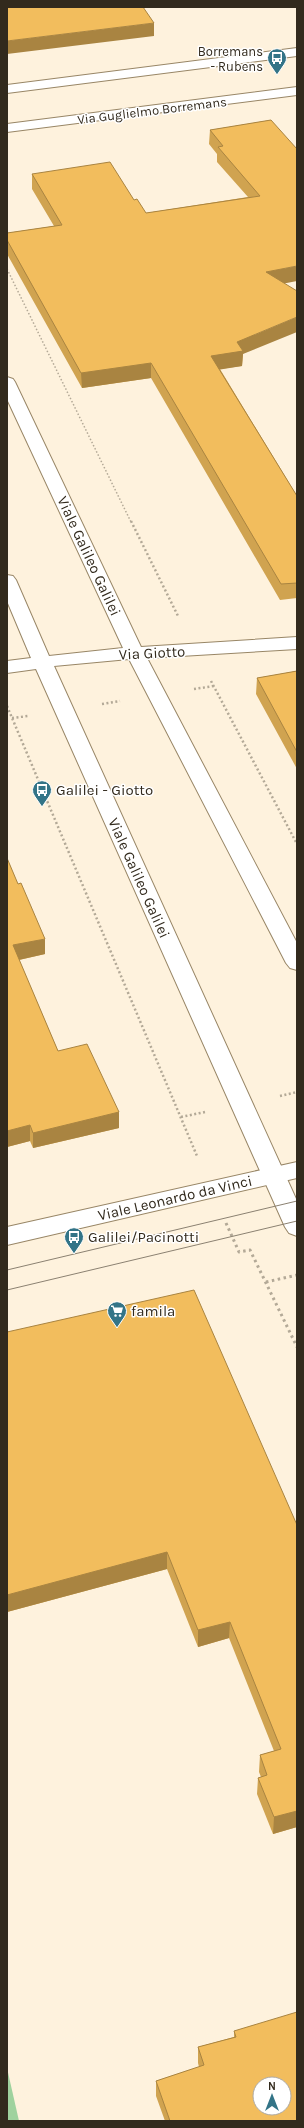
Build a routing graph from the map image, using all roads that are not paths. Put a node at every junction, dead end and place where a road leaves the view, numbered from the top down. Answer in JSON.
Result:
{"nodes":[{"id":1,"x":297,"y":52,"type":"edge"},
{"id":2,"x":7,"y":89,"type":"edge"},
{"id":3,"x":297,"y":91,"type":"edge"},
{"id":4,"x":7,"y":128,"type":"edge"},
{"id":5,"x":7,"y":382,"type":"edge"},
{"id":6,"x":7,"y":580,"type":"edge"},
{"id":7,"x":297,"y":643,"type":"edge"},
{"id":8,"x":135,"y":653,"type":"junction"},
{"id":9,"x":42,"y":661,"type":"junction"},
{"id":10,"x":7,"y":667,"type":"edge"},
{"id":11,"x":297,"y":962,"type":"edge"},
{"id":12,"x":297,"y":1170,"type":"edge"},
{"id":13,"x":272,"y":1176,"type":"junction"},
{"id":14,"x":297,"y":1227,"type":"edge"},
{"id":15,"x":7,"y":1236,"type":"edge"}],
"edges":[{"from":1,"to":2,"type":"street"},
{"from":3,"to":4,"type":"street","name":"Via Guglielmo Borremans"},
{"from":5,"to":8,"type":"street","name":"Viale Galileo Galilei"},
{"from":6,"to":9,"type":"street","name":"Viale Galileo Galilei"},
{"from":7,"to":8,"type":"street","name":"Via Giotto"},
{"from":8,"to":9,"type":"street","name":"Via Giotto"},
{"from":8,"to":11,"type":"street","name":"Viale Galileo Galilei"},
{"from":9,"to":10,"type":"street","name":"Via Giotto"},
{"from":9,"to":13,"type":"street","name":"Viale Galileo Galilei"},
{"from":12,"to":13,"type":"street","name":"Viale Leonardo da Vinci"},
{"from":13,"to":14,"type":"street","name":"Viale Galileo Galilei"},
{"from":13,"to":15,"type":"street","name":"Viale Leonardo da Vinci"}]}
